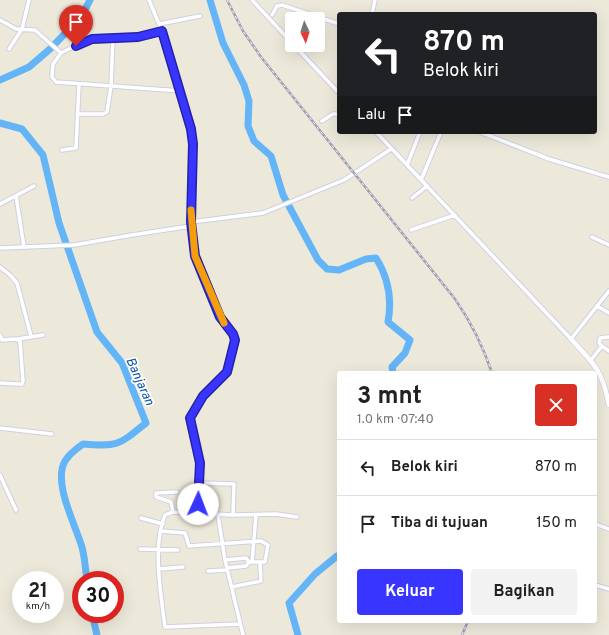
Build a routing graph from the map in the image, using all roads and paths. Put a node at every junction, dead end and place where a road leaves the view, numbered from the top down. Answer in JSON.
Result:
{"nodes":[{"id":1,"x":28,"y":0,"type":"edge"},
{"id":2,"x":150,"y":0,"type":"edge"},
{"id":3,"x":252,"y":0,"type":"edge"},
{"id":4,"x":375,"y":0,"type":"edge"},
{"id":5,"x":372,"y":12,"type":"edge"},
{"id":6,"x":272,"y":15,"type":"dead end"},
{"id":7,"x":200,"y":16,"type":"dead end"},
{"id":8,"x":0,"y":20,"type":"edge"},
{"id":9,"x":337,"y":23,"type":"edge"},
{"id":10,"x":159,"y":24,"type":"junction"},
{"id":11,"x":22,"y":29,"type":"junction"},
{"id":12,"x":162,"y":31,"type":"junction"},
{"id":13,"x":285,"y":35,"type":"edge"},
{"id":14,"x":112,"y":38,"type":"junction"},
{"id":15,"x":9,"y":49,"type":"dead end"},
{"id":16,"x":60,"y":52,"type":"junction"},
{"id":17,"x":301,"y":52,"type":"edge"},
{"id":18,"x":79,"y":84,"type":"junction"},
{"id":19,"x":111,"y":86,"type":"junction"},
{"id":20,"x":181,"y":91,"type":"junction"},
{"id":21,"x":337,"y":91,"type":"edge"},
{"id":22,"x":77,"y":114,"type":"junction"},
{"id":23,"x":337,"y":114,"type":"edge"},
{"id":24,"x":322,"y":121,"type":"dead end"},
{"id":25,"x":378,"y":134,"type":"edge"},
{"id":26,"x":419,"y":134,"type":"edge"},
{"id":27,"x":440,"y":134,"type":"edge"},
{"id":28,"x":485,"y":134,"type":"edge"},
{"id":29,"x":391,"y":149,"type":"junction"},
{"id":30,"x":62,"y":150,"type":"dead end"},
{"id":31,"x":407,"y":165,"type":"junction"},
{"id":32,"x":609,"y":177,"type":"edge"},
{"id":33,"x":421,"y":180,"type":"junction"},
{"id":34,"x":34,"y":186,"type":"dead end"},
{"id":35,"x":427,"y":186,"type":"junction"},
{"id":36,"x":16,"y":196,"type":"junction"},
{"id":37,"x":412,"y":198,"type":"dead end"},
{"id":38,"x":0,"y":204,"type":"edge"},
{"id":39,"x":454,"y":215,"type":"junction"},
{"id":40,"x":191,"y":224,"type":"junction"},
{"id":41,"x":411,"y":230,"type":"dead end"},
{"id":42,"x":592,"y":237,"type":"dead end"},
{"id":43,"x":609,"y":245,"type":"edge"},
{"id":44,"x":24,"y":247,"type":"junction"},
{"id":45,"x":0,"y":248,"type":"edge"},
{"id":46,"x":0,"y":267,"type":"edge"},
{"id":47,"x":609,"y":291,"type":"edge"},
{"id":48,"x":597,"y":306,"type":"junction"},
{"id":49,"x":609,"y":313,"type":"edge"},
{"id":50,"x":0,"y":335,"type":"edge"},
{"id":51,"x":43,"y":335,"type":"dead end"},
{"id":52,"x":31,"y":336,"type":"junction"},
{"id":53,"x":609,"y":337,"type":"edge"},
{"id":54,"x":18,"y":339,"type":"junction"},
{"id":55,"x":571,"y":339,"type":"junction"},
{"id":56,"x":602,"y":346,"type":"junction"},
{"id":57,"x":609,"y":351,"type":"edge"},
{"id":58,"x":591,"y":360,"type":"junction"},
{"id":59,"x":0,"y":383,"type":"edge"},
{"id":60,"x":607,"y":386,"type":"edge"},
{"id":61,"x":609,"y":405,"type":"edge"},
{"id":62,"x":0,"y":428,"type":"edge"},
{"id":63,"x":52,"y":434,"type":"dead end"},
{"id":64,"x":0,"y":475,"type":"edge"},
{"id":65,"x":199,"y":483,"type":"junction"},
{"id":66,"x":198,"y":491,"type":"junction"},
{"id":67,"x":177,"y":492,"type":"dead end"},
{"id":68,"x":187,"y":492,"type":"dead end"},
{"id":69,"x":205,"y":497,"type":"dead end"},
{"id":70,"x":16,"y":510,"type":"dead end"},
{"id":71,"x":173,"y":512,"type":"junction"},
{"id":72,"x":198,"y":514,"type":"junction"},
{"id":73,"x":206,"y":514,"type":"junction"},
{"id":74,"x":218,"y":515,"type":"junction"},
{"id":75,"x":233,"y":515,"type":"junction"},
{"id":76,"x":256,"y":515,"type":"junction"},
{"id":77,"x":297,"y":517,"type":"dead end"},
{"id":78,"x":141,"y":518,"type":"dead end"},
{"id":79,"x":162,"y":524,"type":"junction"},
{"id":80,"x":597,"y":525,"type":"edge"},
{"id":81,"x":609,"y":529,"type":"edge"},
{"id":82,"x":161,"y":531,"type":"junction"},
{"id":83,"x":255,"y":541,"type":"junction"},
{"id":84,"x":222,"y":544,"type":"junction"},
{"id":85,"x":140,"y":549,"type":"dead end"},
{"id":86,"x":159,"y":550,"type":"junction"},
{"id":87,"x":178,"y":550,"type":"dead end"},
{"id":88,"x":225,"y":560,"type":"junction"},
{"id":89,"x":250,"y":562,"type":"junction"},
{"id":90,"x":260,"y":563,"type":"junction"},
{"id":91,"x":183,"y":567,"type":"dead end"},
{"id":92,"x":158,"y":569,"type":"junction"},
{"id":93,"x":227,"y":569,"type":"junction"},
{"id":94,"x":208,"y":571,"type":"dead end"},
{"id":95,"x":597,"y":586,"type":"edge"},
{"id":96,"x":232,"y":587,"type":"junction"},
{"id":97,"x":609,"y":589,"type":"edge"},
{"id":98,"x":240,"y":624,"type":"junction"},
{"id":99,"x":243,"y":635,"type":"edge"}],
"edges":[{"from":1,"to":11,"type":"street"},
{"from":2,"to":10,"type":"street"},
{"from":3,"to":13,"type":"street"},
{"from":4,"to":5,"type":"street"},
{"from":6,"to":9,"type":"street"},
{"from":7,"to":10,"type":"street"},
{"from":8,"to":11,"type":"street"},
{"from":10,"to":12,"type":"street"},
{"from":11,"to":15,"type":"street"},
{"from":11,"to":16,"type":"street"},
{"from":12,"to":14,"type":"street"},
{"from":12,"to":20,"type":"street"},
{"from":14,"to":16,"type":"street"},
{"from":14,"to":19,"type":"street"},
{"from":16,"to":18,"type":"street"},
{"from":17,"to":21,"type":"street"},
{"from":18,"to":19,"type":"street"},
{"from":18,"to":22,"type":"street"},
{"from":19,"to":20,"type":"street"},
{"from":19,"to":22,"type":"street"},
{"from":20,"to":40,"type":"street"},
{"from":22,"to":30,"type":"street"},
{"from":23,"to":24,"type":"street"},
{"from":25,"to":29,"type":"street"},
{"from":26,"to":31,"type":"street"},
{"from":27,"to":33,"type":"street"},
{"from":28,"to":32,"type":"street"},
{"from":29,"to":31,"type":"street"},
{"from":29,"to":40,"type":"street"},
{"from":31,"to":33,"type":"street"},
{"from":33,"to":35,"type":"street"},
{"from":34,"to":36,"type":"street"},
{"from":35,"to":37,"type":"street"},
{"from":35,"to":39,"type":"street"},
{"from":36,"to":38,"type":"street"},
{"from":36,"to":44,"type":"street"},
{"from":39,"to":41,"type":"street"},
{"from":39,"to":55,"type":"street"},
{"from":40,"to":44,"type":"street"},
{"from":40,"to":65,"type":"street"},
{"from":42,"to":43,"type":"street"},
{"from":44,"to":45,"type":"street"},
{"from":46,"to":52,"type":"street"},
{"from":47,"to":48,"type":"street"},
{"from":48,"to":49,"type":"street"},
{"from":48,"to":55,"type":"street"},
{"from":50,"to":54,"type":"street"},
{"from":51,"to":52,"type":"street"},
{"from":52,"to":54,"type":"street"},
{"from":53,"to":56,"type":"street"},
{"from":54,"to":59,"type":"street"},
{"from":55,"to":58,"type":"street"},
{"from":56,"to":57,"type":"street"},
{"from":56,"to":58,"type":"street"},
{"from":58,"to":60,"type":"street"},
{"from":60,"to":61,"type":"street"},
{"from":62,"to":63,"type":"street"},
{"from":64,"to":70,"type":"street"},
{"from":65,"to":66,"type":"street"},
{"from":65,"to":75,"type":"street"},
{"from":66,"to":68,"type":"street"},
{"from":66,"to":72,"type":"street"},
{"from":67,"to":71,"type":"street"},
{"from":69,"to":73,"type":"street"},
{"from":71,"to":72,"type":"street"},
{"from":71,"to":79,"type":"street"},
{"from":72,"to":73,"type":"street"},
{"from":73,"to":74,"type":"street"},
{"from":74,"to":75,"type":"street"},
{"from":74,"to":84,"type":"street"},
{"from":75,"to":76,"type":"street"},
{"from":76,"to":77,"type":"street"},
{"from":76,"to":83,"type":"street"},
{"from":78,"to":79,"type":"street"},
{"from":79,"to":82,"type":"street"},
{"from":80,"to":81,"type":"street"},
{"from":82,"to":84,"type":"street"},
{"from":82,"to":86,"type":"street"},
{"from":83,"to":84,"type":"street"},
{"from":83,"to":89,"type":"street"},
{"from":83,"to":90,"type":"street"},
{"from":84,"to":88,"type":"street"},
{"from":85,"to":86,"type":"street"},
{"from":86,"to":87,"type":"street"},
{"from":86,"to":92,"type":"street"},
{"from":88,"to":89,"type":"street"},
{"from":88,"to":93,"type":"street"},
{"from":89,"to":90,"type":"street"},
{"from":89,"to":93,"type":"street"},
{"from":90,"to":96,"type":"street"},
{"from":91,"to":92,"type":"street"},
{"from":92,"to":98,"type":"street"},
{"from":93,"to":94,"type":"street"},
{"from":93,"to":96,"type":"street"},
{"from":95,"to":97,"type":"street"},
{"from":96,"to":98,"type":"street"},
{"from":98,"to":99,"type":"street"}]}
